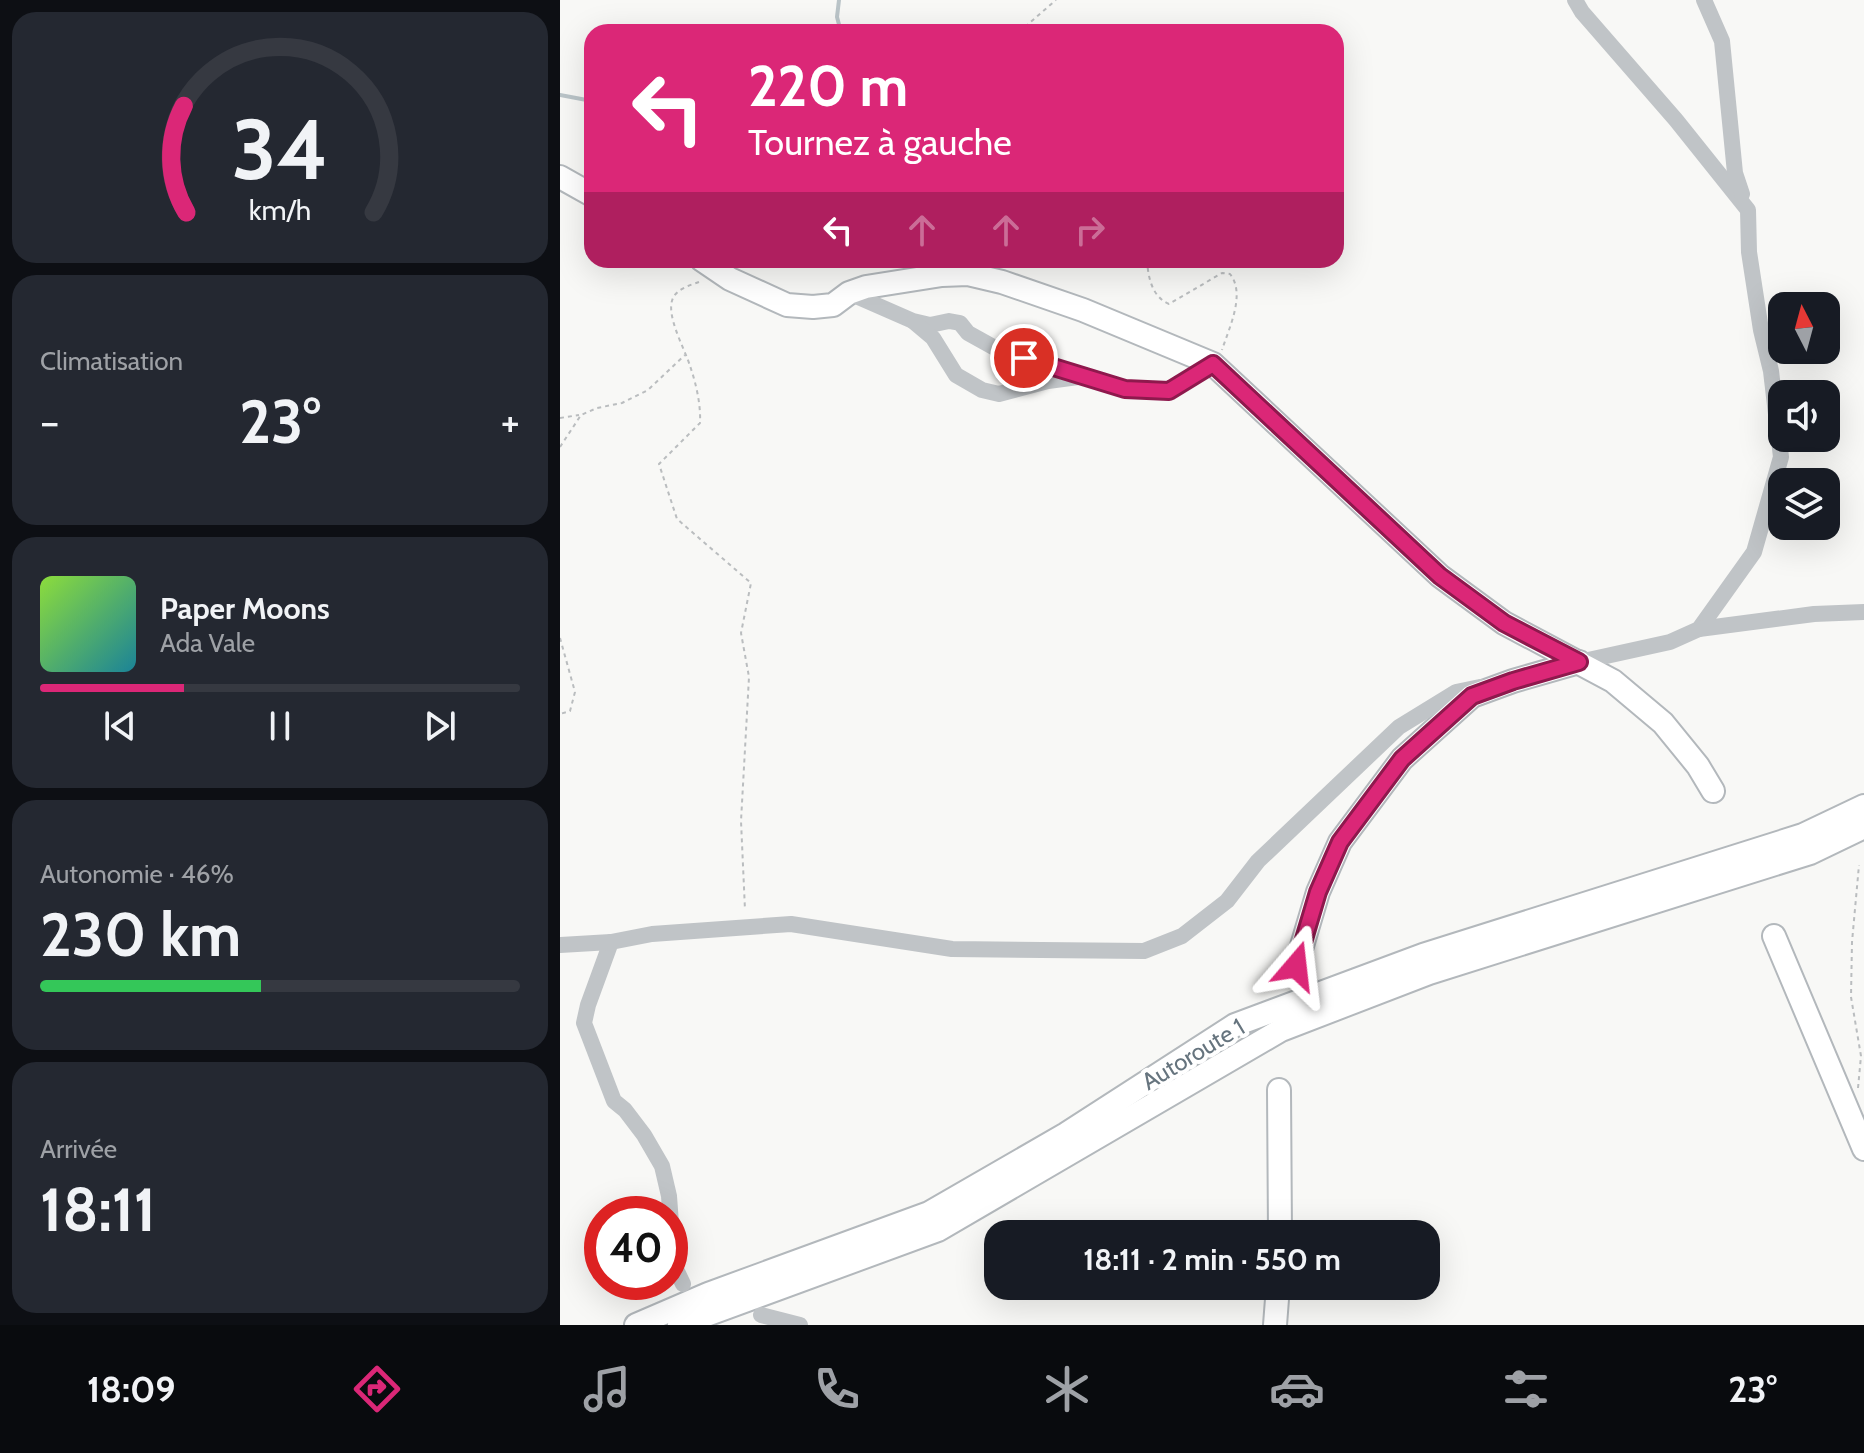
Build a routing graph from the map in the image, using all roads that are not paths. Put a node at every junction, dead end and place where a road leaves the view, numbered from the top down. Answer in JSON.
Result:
{"nodes":[{"id":1,"x":1575,"y":0,"type":"edge"},
{"id":2,"x":1704,"y":0,"type":"edge"},
{"id":3,"x":560,"y":177,"type":"edge"},
{"id":4,"x":584,"y":190,"type":"edge"},
{"id":5,"x":1748,"y":210,"type":"junction"},
{"id":6,"x":714,"y":268,"type":"edge"},
{"id":7,"x":849,"y":293,"type":"junction"},
{"id":8,"x":913,"y":321,"type":"junction"},
{"id":9,"x":1213,"y":364,"type":"junction"},
{"id":10,"x":1083,"y":376,"type":"junction"},
{"id":11,"x":1864,"y":612,"type":"edge"},
{"id":12,"x":1699,"y":629,"type":"junction"},
{"id":13,"x":1579,"y":662,"type":"junction"},
{"id":14,"x":1513,"y":681,"type":"junction"},
{"id":15,"x":1713,"y":791,"type":"dead end"},
{"id":16,"x":1864,"y":806,"type":"edge"},
{"id":17,"x":1864,"y":827,"type":"edge"},
{"id":18,"x":1774,"y":936,"type":"dead end"},
{"id":19,"x":611,"y":942,"type":"junction"},
{"id":20,"x":560,"y":945,"type":"edge"},
{"id":21,"x":1296,"y":966,"type":"dead end"},
{"id":22,"x":1279,"y":1090,"type":"dead end"},
{"id":23,"x":1864,"y":1149,"type":"edge"},
{"id":24,"x":669,"y":1196,"type":"edge"},
{"id":25,"x":1280,"y":1220,"type":"edge"},
{"id":26,"x":1277,"y":1300,"type":"edge"},
{"id":27,"x":761,"y":1315,"type":"dead end"},
{"id":28,"x":636,"y":1325,"type":"edge"},
{"id":29,"x":679,"y":1325,"type":"edge"},
{"id":30,"x":800,"y":1325,"type":"edge"},
{"id":31,"x":1275,"y":1325,"type":"edge"}],
"edges":[{"from":1,"to":5,"type":"street"},
{"from":2,"to":5,"type":"street"},
{"from":3,"to":4,"type":"main road"},
{"from":5,"to":12,"type":"street"},
{"from":6,"to":7,"type":"main road"},
{"from":7,"to":8,"type":"street"},
{"from":7,"to":9,"type":"main road"},
{"from":8,"to":10,"type":"street"},
{"from":8,"to":10,"type":"street"},
{"from":9,"to":10,"type":"street"},
{"from":9,"to":13,"type":"main road"},
{"from":11,"to":12,"type":"street"},
{"from":12,"to":13,"type":"street"},
{"from":13,"to":14,"type":"main road"},
{"from":13,"to":15,"type":"main road"},
{"from":14,"to":19,"type":"street"},
{"from":14,"to":21,"type":"main road"},
{"from":16,"to":28,"type":"main road","name":"Autoroute 1"},
{"from":17,"to":29,"type":"main road","name":"Autoroute 1"},
{"from":18,"to":23,"type":"main road"},
{"from":19,"to":20,"type":"street"},
{"from":19,"to":24,"type":"street"},
{"from":22,"to":25,"type":"main road"},
{"from":26,"to":31,"type":"main road"},
{"from":27,"to":30,"type":"street"}]}
